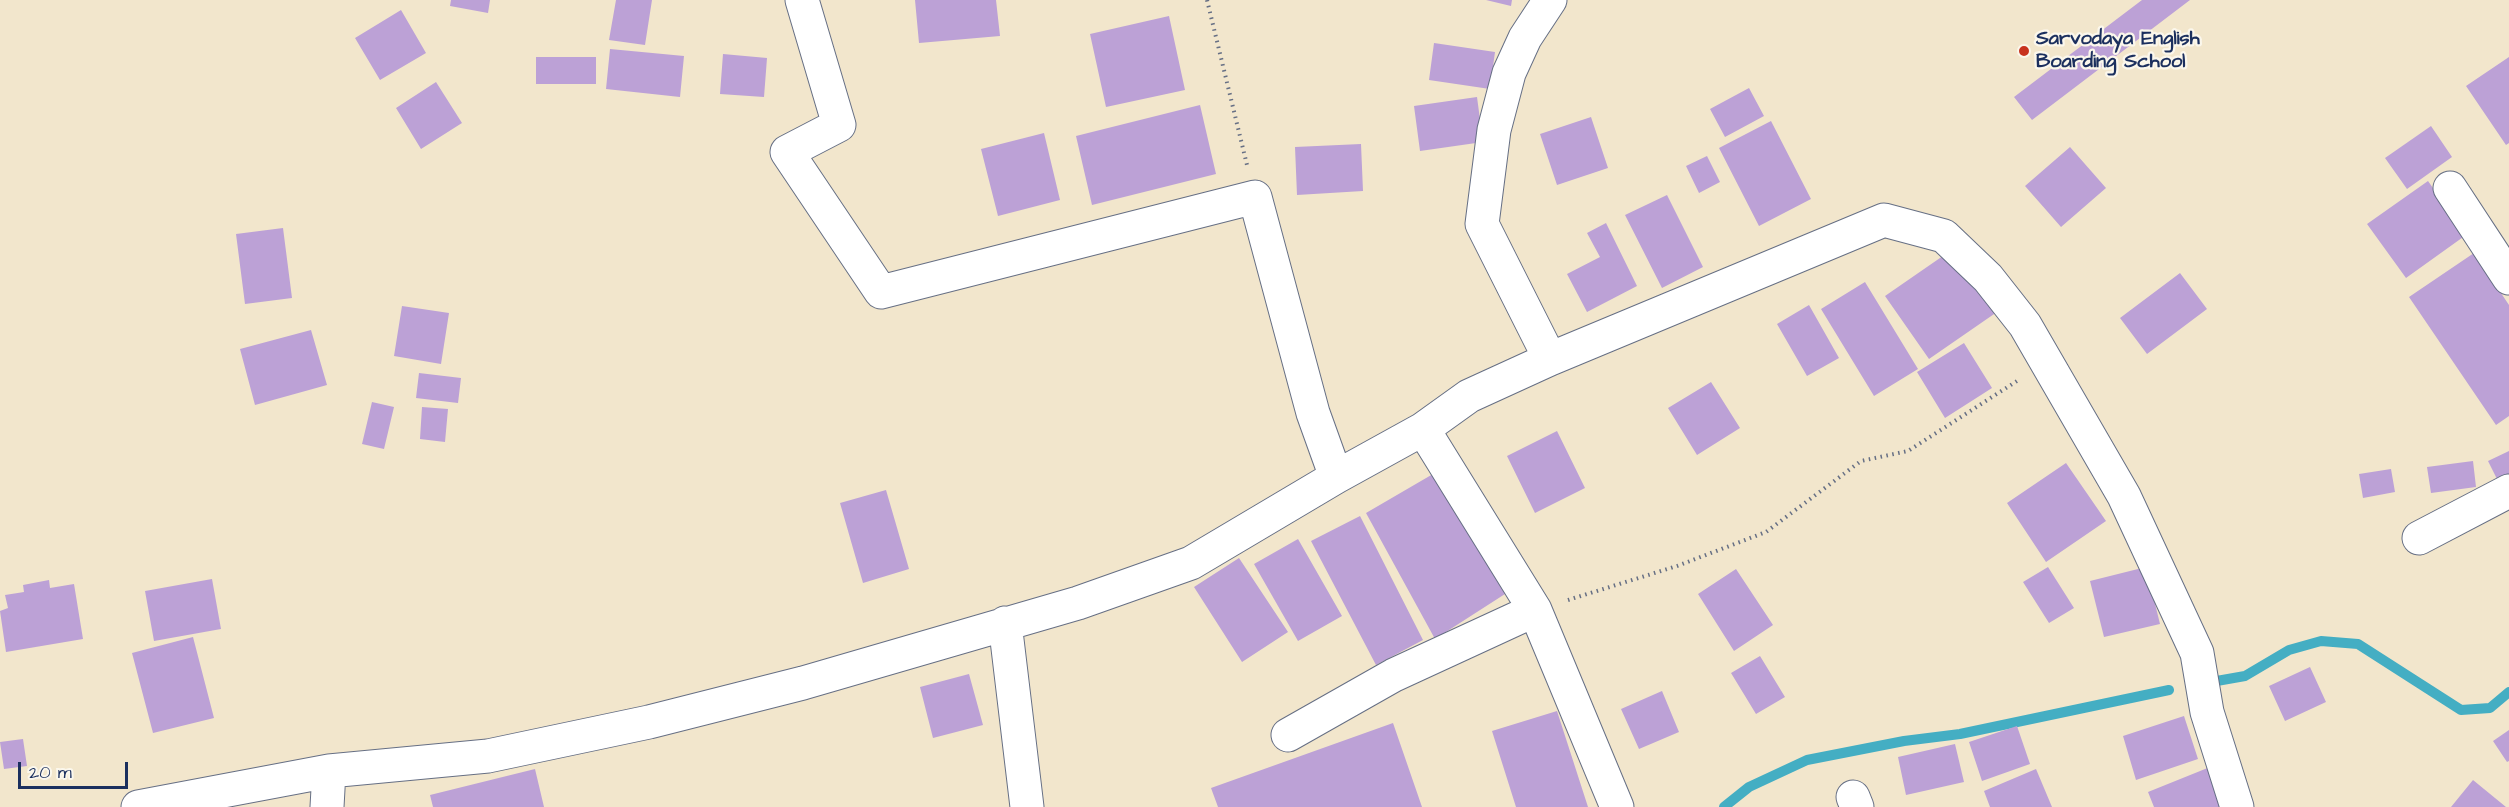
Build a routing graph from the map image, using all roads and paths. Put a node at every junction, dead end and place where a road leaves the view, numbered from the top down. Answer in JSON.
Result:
{"nodes":[{"id":1,"x":802,"y":0,"type":"edge"},
{"id":2,"x":1207,"y":0,"type":"edge"},
{"id":3,"x":1550,"y":0,"type":"edge"},
{"id":4,"x":2450,"y":188,"type":"dead end"},
{"id":5,"x":1255,"y":197,"type":"junction"},
{"id":6,"x":2509,"y":278,"type":"edge"},
{"id":7,"x":1550,"y":359,"type":"junction"},
{"id":8,"x":2046,"y":362,"type":"junction"},
{"id":9,"x":1423,"y":429,"type":"junction"},
{"id":10,"x":1336,"y":477,"type":"junction"},
{"id":11,"x":2509,"y":491,"type":"edge"},
{"id":12,"x":2420,"y":538,"type":"dead end"},
{"id":13,"x":1535,"y":610,"type":"junction"},
{"id":14,"x":1005,"y":623,"type":"junction"},
{"id":15,"x":1288,"y":735,"type":"dead end"},
{"id":16,"x":329,"y":771,"type":"junction"},
{"id":17,"x":138,"y":807,"type":"edge"},
{"id":18,"x":327,"y":807,"type":"edge"},
{"id":19,"x":1027,"y":807,"type":"edge"},
{"id":20,"x":1617,"y":807,"type":"edge"},
{"id":21,"x":2237,"y":807,"type":"edge"}],
"edges":[{"from":1,"to":5,"type":"street"},
{"from":2,"to":5,"type":"path"},
{"from":3,"to":7,"type":"street"},
{"from":4,"to":6,"type":"street"},
{"from":5,"to":10,"type":"street"},
{"from":7,"to":8,"type":"street"},
{"from":7,"to":9,"type":"street"},
{"from":8,"to":13,"type":"path"},
{"from":8,"to":21,"type":"street"},
{"from":9,"to":10,"type":"street"},
{"from":9,"to":13,"type":"street"},
{"from":10,"to":14,"type":"street"},
{"from":11,"to":12,"type":"street"},
{"from":13,"to":15,"type":"street"},
{"from":13,"to":20,"type":"street"},
{"from":14,"to":16,"type":"street"},
{"from":14,"to":19,"type":"street"},
{"from":16,"to":17,"type":"street"},
{"from":16,"to":18,"type":"street"}]}
